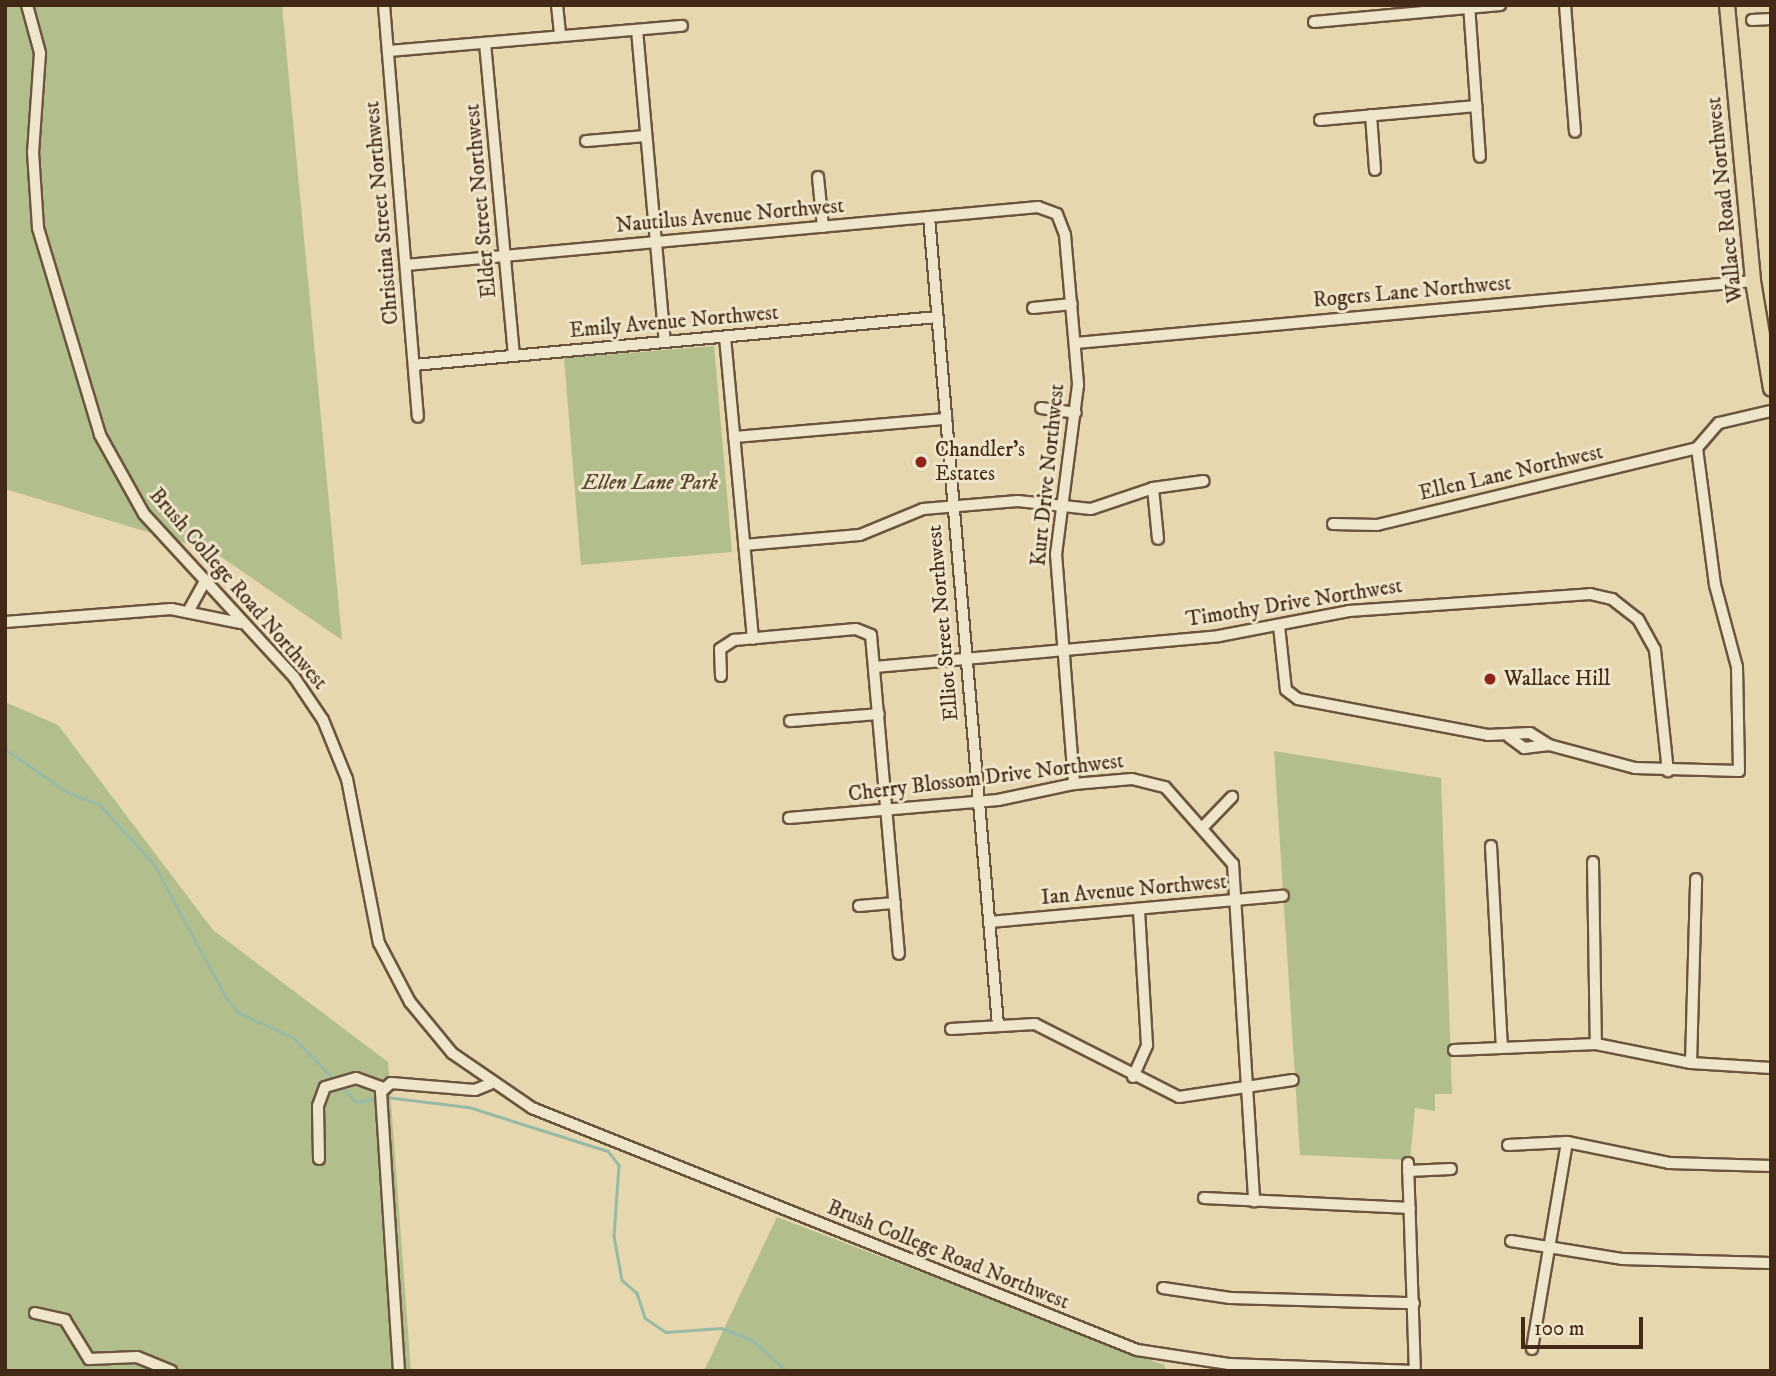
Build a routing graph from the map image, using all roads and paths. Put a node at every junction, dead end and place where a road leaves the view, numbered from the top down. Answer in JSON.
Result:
{"nodes":[{"id":1,"x":26,"y":5,"type":"edge"},
{"id":2,"x":384,"y":5,"type":"edge"},
{"id":3,"x":557,"y":5,"type":"edge"},
{"id":4,"x":1500,"y":5,"type":"edge"},
{"id":5,"x":1565,"y":5,"type":"edge"},
{"id":6,"x":1727,"y":5,"type":"edge"},
{"id":7,"x":1469,"y":7,"type":"edge"},
{"id":8,"x":1771,"y":19,"type":"edge"},
{"id":9,"x":1752,"y":20,"type":"dead end"},
{"id":10,"x":1314,"y":22,"type":"dead end"},
{"id":11,"x":682,"y":26,"type":"dead end"},
{"id":12,"x":637,"y":30,"type":"junction"},
{"id":13,"x":559,"y":36,"type":"junction"},
{"id":14,"x":485,"y":43,"type":"junction"},
{"id":15,"x":388,"y":51,"type":"junction"},
{"id":16,"x":1476,"y":106,"type":"junction"},
{"id":17,"x":1371,"y":115,"type":"junction"},
{"id":18,"x":1320,"y":120,"type":"dead end"},
{"id":19,"x":1575,"y":132,"type":"dead end"},
{"id":20,"x":646,"y":136,"type":"junction"},
{"id":21,"x":586,"y":141,"type":"dead end"},
{"id":22,"x":1480,"y":157,"type":"dead end"},
{"id":23,"x":1375,"y":170,"type":"dead end"},
{"id":24,"x":818,"y":177,"type":"dead end"},
{"id":25,"x":1057,"y":214,"type":"joint"},
{"id":26,"x":929,"y":217,"type":"junction"},
{"id":27,"x":823,"y":227,"type":"junction"},
{"id":28,"x":656,"y":242,"type":"junction"},
{"id":29,"x":505,"y":256,"type":"junction"},
{"id":30,"x":406,"y":265,"type":"junction"},
{"id":31,"x":1753,"y":281,"type":"junction"},
{"id":32,"x":1072,"y":304,"type":"junction"},
{"id":33,"x":1033,"y":308,"type":"dead end"},
{"id":34,"x":937,"y":317,"type":"junction"},
{"id":35,"x":725,"y":337,"type":"junction"},
{"id":36,"x":665,"y":342,"type":"junction"},
{"id":37,"x":1076,"y":343,"type":"junction"},
{"id":38,"x":514,"y":356,"type":"junction"},
{"id":39,"x":414,"y":365,"type":"junction"},
{"id":40,"x":1770,"y":384,"type":"edge"},
{"id":41,"x":1041,"y":408,"type":"dead end"},
{"id":42,"x":1771,"y":411,"type":"edge"},
{"id":43,"x":1076,"y":413,"type":"junction"},
{"id":44,"x":418,"y":417,"type":"dead end"},
{"id":45,"x":946,"y":419,"type":"junction"},
{"id":46,"x":734,"y":437,"type":"junction"},
{"id":47,"x":1697,"y":448,"type":"junction"},
{"id":48,"x":1204,"y":481,"type":"dead end"},
{"id":49,"x":1153,"y":488,"type":"junction"},
{"id":50,"x":1063,"y":505,"type":"junction"},
{"id":51,"x":953,"y":506,"type":"junction"},
{"id":52,"x":1333,"y":524,"type":"dead end"},
{"id":53,"x":1158,"y":539,"type":"dead end"},
{"id":54,"x":744,"y":545,"type":"junction"},
{"id":55,"x":205,"y":581,"type":"junction"},
{"id":56,"x":188,"y":610,"type":"junction"},
{"id":57,"x":5,"y":622,"type":"edge"},
{"id":58,"x":246,"y":625,"type":"junction"},
{"id":59,"x":1279,"y":626,"type":"junction"},
{"id":60,"x":753,"y":639,"type":"junction"},
{"id":61,"x":1062,"y":650,"type":"junction"},
{"id":62,"x":966,"y":659,"type":"junction"},
{"id":63,"x":875,"y":667,"type":"junction"},
{"id":64,"x":721,"y":676,"type":"dead end"},
{"id":65,"x":879,"y":714,"type":"junction"},
{"id":66,"x":790,"y":721,"type":"dead end"},
{"id":67,"x":1668,"y":771,"type":"junction"},
{"id":68,"x":1074,"y":784,"type":"junction"},
{"id":69,"x":1232,"y":797,"type":"dead end"},
{"id":70,"x":978,"y":802,"type":"junction"},
{"id":71,"x":887,"y":810,"type":"junction"},
{"id":72,"x":789,"y":818,"type":"dead end"},
{"id":73,"x":1203,"y":827,"type":"junction"},
{"id":74,"x":1491,"y":846,"type":"dead end"},
{"id":75,"x":1593,"y":862,"type":"dead end"},
{"id":76,"x":1696,"y":879,"type":"dead end"},
{"id":77,"x":1283,"y":896,"type":"dead end"},
{"id":78,"x":1236,"y":900,"type":"junction"},
{"id":79,"x":895,"y":903,"type":"junction"},
{"id":80,"x":859,"y":906,"type":"dead end"},
{"id":81,"x":1139,"y":909,"type":"junction"},
{"id":82,"x":989,"y":922,"type":"junction"},
{"id":83,"x":899,"y":954,"type":"dead end"},
{"id":84,"x":998,"y":1025,"type":"junction"},
{"id":85,"x":951,"y":1029,"type":"dead end"},
{"id":86,"x":1596,"y":1044,"type":"junction"},
{"id":87,"x":1502,"y":1047,"type":"junction"},
{"id":88,"x":1454,"y":1050,"type":"dead end"},
{"id":89,"x":1691,"y":1063,"type":"junction"},
{"id":90,"x":1771,"y":1068,"type":"edge"},
{"id":91,"x":1133,"y":1077,"type":"junction"},
{"id":92,"x":1293,"y":1080,"type":"dead end"},
{"id":93,"x":490,"y":1084,"type":"junction"},
{"id":94,"x":383,"y":1087,"type":"junction"},
{"id":95,"x":1247,"y":1088,"type":"junction"},
{"id":96,"x":1567,"y":1142,"type":"junction"},
{"id":97,"x":1508,"y":1145,"type":"dead end"},
{"id":98,"x":318,"y":1158,"type":"dead end"},
{"id":99,"x":1771,"y":1166,"type":"edge"},
{"id":100,"x":1451,"y":1169,"type":"dead end"},
{"id":101,"x":1204,"y":1198,"type":"dead end"},
{"id":102,"x":1254,"y":1200,"type":"junction"},
{"id":103,"x":1410,"y":1208,"type":"junction"},
{"id":104,"x":1511,"y":1241,"type":"dead end"},
{"id":105,"x":1549,"y":1248,"type":"junction"},
{"id":106,"x":1771,"y":1263,"type":"edge"},
{"id":107,"x":1163,"y":1288,"type":"dead end"},
{"id":108,"x":1414,"y":1303,"type":"junction"},
{"id":109,"x":35,"y":1314,"type":"dead end"},
{"id":110,"x":1532,"y":1349,"type":"dead end"},
{"id":111,"x":170,"y":1371,"type":"edge"},
{"id":112,"x":399,"y":1371,"type":"edge"},
{"id":113,"x":1415,"y":1371,"type":"edge"}],
"edges":[{"from":1,"to":55,"type":"street","name":"Brush College Road Northwest"},
{"from":2,"to":15,"type":"street","name":"Christina Street Northwest"},
{"from":3,"to":13,"type":"street"},
{"from":4,"to":7,"type":"street"},
{"from":5,"to":19,"type":"street"},
{"from":6,"to":31,"type":"main road","name":"Wallace Road Northwest"},
{"from":7,"to":10,"type":"street"},
{"from":7,"to":16,"type":"street"},
{"from":8,"to":9,"type":"street"},
{"from":11,"to":12,"type":"street"},
{"from":12,"to":13,"type":"street"},
{"from":12,"to":20,"type":"street"},
{"from":13,"to":14,"type":"street"},
{"from":14,"to":15,"type":"street"},
{"from":14,"to":29,"type":"street","name":"Elder Street Northwest"},
{"from":15,"to":30,"type":"street","name":"Christina Street Northwest"},
{"from":16,"to":17,"type":"street"},
{"from":16,"to":22,"type":"street"},
{"from":17,"to":18,"type":"street"},
{"from":17,"to":23,"type":"street"},
{"from":20,"to":21,"type":"street"},
{"from":20,"to":28,"type":"street"},
{"from":24,"to":27,"type":"street"},
{"from":25,"to":26,"type":"street","name":"Nautilus Avenue Northwest"},
{"from":25,"to":32,"type":"street","name":"Kurt Drive Northwest"},
{"from":26,"to":27,"type":"street","name":"Nautilus Avenue Northwest"},
{"from":26,"to":34,"type":"street","name":"Elliot Street Northwest"},
{"from":27,"to":28,"type":"street","name":"Nautilus Avenue Northwest"},
{"from":28,"to":29,"type":"street","name":"Nautilus Avenue Northwest"},
{"from":28,"to":36,"type":"street"},
{"from":29,"to":30,"type":"street","name":"Nautilus Avenue Northwest"},
{"from":29,"to":38,"type":"street","name":"Elder Street Northwest"},
{"from":30,"to":39,"type":"street","name":"Christina Street Northwest"},
{"from":31,"to":37,"type":"street","name":"Rogers Lane Northwest"},
{"from":31,"to":40,"type":"main road","name":"Wallace Road Northwest"},
{"from":32,"to":33,"type":"street"},
{"from":32,"to":37,"type":"street","name":"Kurt Drive Northwest"},
{"from":34,"to":35,"type":"street","name":"Emily Avenue Northwest"},
{"from":34,"to":45,"type":"street","name":"Elliot Street Northwest"},
{"from":35,"to":36,"type":"street","name":"Emily Avenue Northwest"},
{"from":35,"to":46,"type":"street"},
{"from":36,"to":38,"type":"street","name":"Emily Avenue Northwest"},
{"from":37,"to":43,"type":"street","name":"Kurt Drive Northwest"},
{"from":38,"to":39,"type":"street","name":"Emily Avenue Northwest"},
{"from":39,"to":44,"type":"street","name":"Christina Street Northwest"},
{"from":41,"to":43,"type":"street"},
{"from":42,"to":47,"type":"street"},
{"from":43,"to":50,"type":"street","name":"Kurt Drive Northwest"},
{"from":45,"to":46,"type":"street"},
{"from":45,"to":51,"type":"street","name":"Elliot Street Northwest"},
{"from":46,"to":54,"type":"street"},
{"from":47,"to":52,"type":"street","name":"Ellen Lane Northwest"},
{"from":47,"to":67,"type":"street"},
{"from":48,"to":49,"type":"street"},
{"from":49,"to":50,"type":"street"},
{"from":49,"to":53,"type":"street"},
{"from":50,"to":51,"type":"street"},
{"from":50,"to":61,"type":"street","name":"Kurt Drive Northwest"},
{"from":51,"to":54,"type":"street"},
{"from":51,"to":62,"type":"street","name":"Elliot Street Northwest"},
{"from":54,"to":60,"type":"street"},
{"from":55,"to":56,"type":"street"},
{"from":55,"to":58,"type":"street","name":"Brush College Road Northwest"},
{"from":56,"to":57,"type":"street"},
{"from":56,"to":58,"type":"street"},
{"from":58,"to":93,"type":"street","name":"Brush College Road Northwest"},
{"from":59,"to":61,"type":"street","name":"Timothy Drive Northwest"},
{"from":59,"to":67,"type":"street"},
{"from":59,"to":67,"type":"street","name":"Timothy Drive Northwest"},
{"from":60,"to":63,"type":"street"},
{"from":60,"to":64,"type":"street"},
{"from":61,"to":62,"type":"street","name":"Timothy Drive Northwest"},
{"from":61,"to":68,"type":"street","name":"Kurt Drive Northwest"},
{"from":62,"to":63,"type":"street","name":"Timothy Drive Northwest"},
{"from":62,"to":70,"type":"street","name":"Elliot Street Northwest"},
{"from":63,"to":65,"type":"street"},
{"from":65,"to":66,"type":"street"},
{"from":65,"to":71,"type":"street"},
{"from":68,"to":70,"type":"street","name":"Cherry Blossom Drive Northwest"},
{"from":68,"to":73,"type":"street","name":"Cherry Blossom Drive Northwest"},
{"from":69,"to":73,"type":"street"},
{"from":70,"to":71,"type":"street","name":"Cherry Blossom Drive Northwest"},
{"from":70,"to":82,"type":"street","name":"Elliot Street Northwest"},
{"from":71,"to":72,"type":"street","name":"Cherry Blossom Drive Northwest"},
{"from":71,"to":79,"type":"street"},
{"from":73,"to":78,"type":"street","name":"Cherry Blossom Drive Northwest"},
{"from":74,"to":87,"type":"street"},
{"from":75,"to":86,"type":"street"},
{"from":76,"to":89,"type":"street"},
{"from":77,"to":78,"type":"street","name":"Ian Avenue Northwest"},
{"from":78,"to":81,"type":"street","name":"Ian Avenue Northwest"},
{"from":78,"to":95,"type":"street","name":"Cherry Blossom Drive Northwest"},
{"from":79,"to":80,"type":"street"},
{"from":79,"to":83,"type":"street"},
{"from":81,"to":82,"type":"street","name":"Ian Avenue Northwest"},
{"from":81,"to":91,"type":"street"},
{"from":82,"to":84,"type":"street","name":"Elliot Street Northwest"},
{"from":84,"to":85,"type":"street"},
{"from":84,"to":91,"type":"street"},
{"from":86,"to":87,"type":"street"},
{"from":86,"to":89,"type":"street"},
{"from":87,"to":88,"type":"street"},
{"from":89,"to":90,"type":"street"},
{"from":91,"to":95,"type":"street"},
{"from":92,"to":95,"type":"street"},
{"from":93,"to":94,"type":"street"},
{"from":93,"to":113,"type":"street","name":"Brush College Road Northwest"},
{"from":94,"to":98,"type":"street"},
{"from":94,"to":112,"type":"street"},
{"from":95,"to":102,"type":"street","name":"Cherry Blossom Drive Northwest"},
{"from":96,"to":97,"type":"street"},
{"from":96,"to":99,"type":"street"},
{"from":96,"to":105,"type":"street"},
{"from":100,"to":103,"type":"street"},
{"from":101,"to":102,"type":"street"},
{"from":102,"to":103,"type":"street"},
{"from":103,"to":108,"type":"street"},
{"from":104,"to":105,"type":"street"},
{"from":105,"to":106,"type":"street"},
{"from":105,"to":110,"type":"street"},
{"from":107,"to":108,"type":"street"},
{"from":108,"to":113,"type":"street"},
{"from":109,"to":111,"type":"street"}]}
